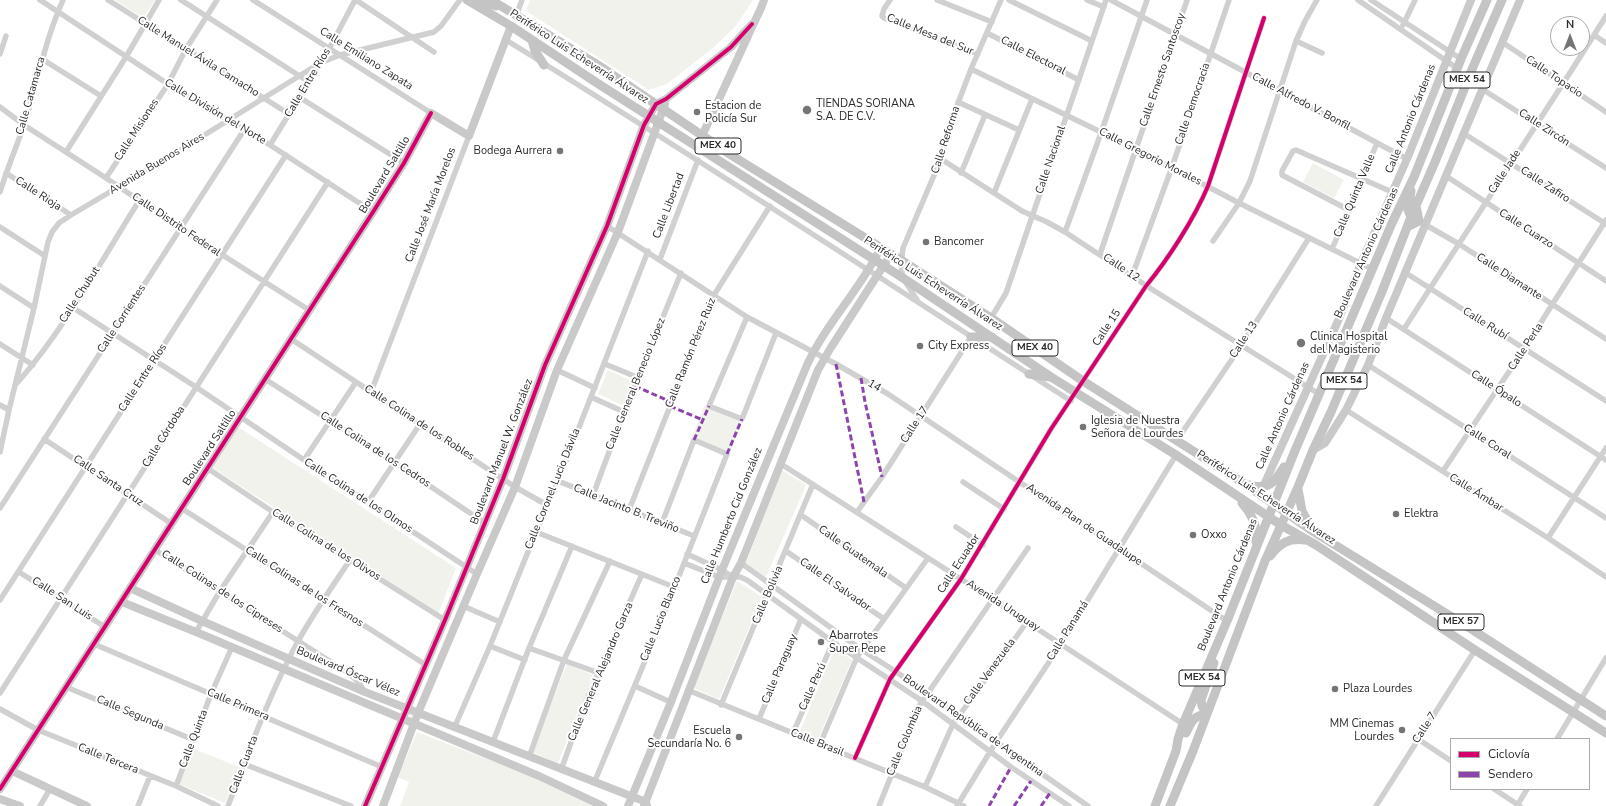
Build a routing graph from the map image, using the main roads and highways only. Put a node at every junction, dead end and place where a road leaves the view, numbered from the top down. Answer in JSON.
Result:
{"nodes":[{"id":1,"x":467,"y":0,"type":"edge"},
{"id":2,"x":480,"y":0,"type":"edge"},
{"id":3,"x":491,"y":0,"type":"edge"},
{"id":4,"x":1487,"y":0,"type":"edge"},
{"id":5,"x":1502,"y":0,"type":"edge"},
{"id":6,"x":501,"y":7,"type":"junction"},
{"id":7,"x":532,"y":40,"type":"junction"},
{"id":8,"x":544,"y":65,"type":"road end"},
{"id":9,"x":1414,"y":177,"type":"junction"},
{"id":10,"x":1419,"y":221,"type":"junction"},
{"id":11,"x":1392,"y":223,"type":"junction"},
{"id":12,"x":971,"y":337,"type":"road end"},
{"id":13,"x":992,"y":337,"type":"junction"},
{"id":14,"x":1029,"y":374,"type":"road end"},
{"id":15,"x":1052,"y":377,"type":"junction"},
{"id":16,"x":1294,"y":453,"type":"junction"},
{"id":17,"x":1245,"y":484,"type":"junction"},
{"id":18,"x":1298,"y":487,"type":"junction"},
{"id":19,"x":1234,"y":493,"type":"junction"},
{"id":20,"x":1274,"y":505,"type":"junction"},
{"id":21,"x":1286,"y":514,"type":"junction"},
{"id":22,"x":1269,"y":516,"type":"junction"},
{"id":23,"x":1281,"y":525,"type":"junction"},
{"id":24,"x":1314,"y":532,"type":"junction"},
{"id":25,"x":1316,"y":544,"type":"junction"},
{"id":26,"x":1255,"y":551,"type":"junction"},
{"id":27,"x":1265,"y":561,"type":"junction"},
{"id":28,"x":1242,"y":584,"type":"junction"},
{"id":29,"x":1254,"y":590,"type":"junction"},
{"id":30,"x":1214,"y":652,"type":"junction"},
{"id":31,"x":1207,"y":714,"type":"junction"},
{"id":32,"x":1606,"y":716,"type":"edge"},
{"id":33,"x":1606,"y":733,"type":"edge"},
{"id":34,"x":1176,"y":751,"type":"junction"},
{"id":35,"x":1155,"y":806,"type":"edge"},
{"id":36,"x":1170,"y":806,"type":"edge"}],
"edges":[{"from":1,"to":7,"type":"main road","name":"Periférico Luis Echeverría Álvarez"},
{"from":2,"to":6,"type":"main road"},
{"from":3,"to":6,"type":"main road","name":"Periférico Luis Echeverría Álvarez"},
{"from":4,"to":9,"type":"main road","name":"Boulevard Antonio Cárdenas","number":"MEX 54"},
{"from":5,"to":10,"type":"main road","number":"MEX 54"},
{"from":6,"to":17,"type":"main road","name":"Periférico Luis Echeverría Álvarez","number":"MEX 40"},
{"from":7,"to":8,"type":"main road"},
{"from":7,"to":13,"type":"main road","name":"Periférico Luis Echeverría Álvarez","number":"MEX 40"},
{"from":9,"to":10,"type":"main road"},
{"from":9,"to":11,"type":"main road","name":"Boulevard Antonio Cárdenas","number":"MEX 54"},
{"from":10,"to":11,"type":"main road"},
{"from":10,"to":18,"type":"main road","number":"MEX 54"},
{"from":11,"to":16,"type":"main road","name":"Boulevard Antonio Cárdenas","number":"MEX 54"},
{"from":12,"to":13,"type":"main road"},
{"from":13,"to":15,"type":"main road","name":"Periférico Luis Echeverría Álvarez","number":"MEX 40"},
{"from":14,"to":15,"type":"main road"},
{"from":15,"to":19,"type":"main road","name":"Periférico Luis Echeverría Álvarez","number":"MEX 40"},
{"from":16,"to":17,"type":"main road"},
{"from":16,"to":20,"type":"main road","name":"Boulevard Antonio Cárdenas","number":"MEX 54"},
{"from":17,"to":20,"type":"main road","name":"Periférico Luis Echeverría Álvarez","number":"MEX 40"},
{"from":18,"to":21,"type":"main road","number":"MEX 54"},
{"from":18,"to":24,"type":"main road"},
{"from":19,"to":22,"type":"main road","name":"Periférico Luis Echeverría Álvarez","number":"MEX 40"},
{"from":19,"to":26,"type":"main road"},
{"from":20,"to":21,"type":"main road","name":"Periférico Luis Echeverría Álvarez","number":"MEX 57"},
{"from":20,"to":22,"type":"main road","name":"Boulevard Antonio Cárdenas","number":"MEX 54"},
{"from":21,"to":23,"type":"main road","number":"MEX 54"},
{"from":21,"to":24,"type":"main road","name":"Periférico Luis Echeverría Álvarez","number":"MEX 57"},
{"from":22,"to":23,"type":"main road","name":"Periférico Luis Echeverría Álvarez","number":"MEX 57"},
{"from":22,"to":26,"type":"main road","name":"Boulevard Antonio Cárdenas","number":"MEX 54"},
{"from":23,"to":25,"type":"main road","name":"Periférico Luis Echeverría Álvarez","number":"MEX 57"},
{"from":23,"to":27,"type":"main road","number":"MEX 54"},
{"from":24,"to":32,"type":"main road","name":"Periférico Luis Echeverría Álvarez","number":"MEX 57"},
{"from":25,"to":27,"type":"main road"},
{"from":25,"to":33,"type":"main road","name":"Periférico Luis Echeverría Álvarez","number":"MEX 57"},
{"from":26,"to":28,"type":"main road","name":"Boulevard Antonio Cárdenas","number":"MEX 54"},
{"from":27,"to":29,"type":"main road","number":"MEX 54"},
{"from":28,"to":29,"type":"main road"},
{"from":28,"to":30,"type":"main road","name":"Boulevard Antonio Cárdenas","number":"MEX 54"},
{"from":29,"to":31,"type":"main road","number":"MEX 54"},
{"from":30,"to":31,"type":"main road"},
{"from":30,"to":34,"type":"main road","name":"Boulevard Antonio Cárdenas","number":"MEX 54"},
{"from":31,"to":34,"type":"main road"},
{"from":31,"to":36,"type":"main road","number":"MEX 54"},
{"from":34,"to":35,"type":"main road","name":"Boulevard Antonio Cárdenas","number":"MEX 54"}]}
